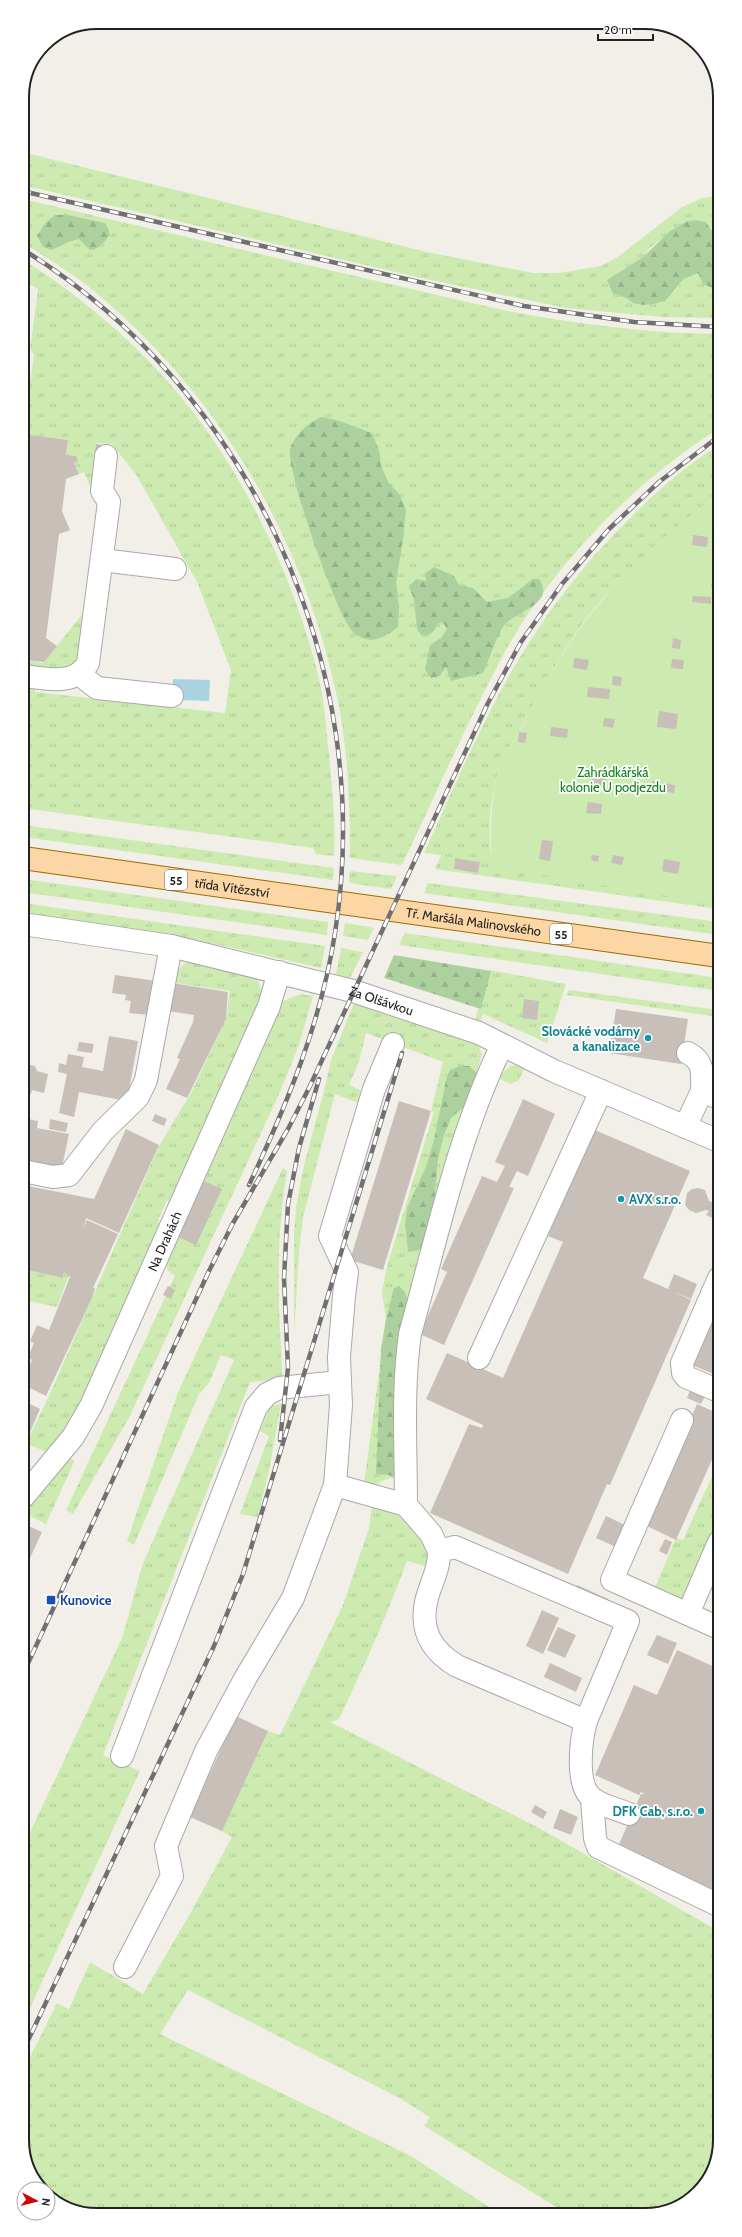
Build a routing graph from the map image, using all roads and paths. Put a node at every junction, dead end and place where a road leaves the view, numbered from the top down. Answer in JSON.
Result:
{"nodes":[{"id":1,"x":106,"y":456,"type":"dead end"},
{"id":2,"x":102,"y":560,"type":"junction"},
{"id":3,"x":175,"y":569,"type":"dead end"},
{"id":4,"x":79,"y":674,"type":"junction"},
{"id":5,"x":29,"y":676,"type":"edge"},
{"id":6,"x":172,"y":696,"type":"dead end"},
{"id":7,"x":29,"y":859,"type":"edge"},
{"id":8,"x":370,"y":907,"type":"joint"},
{"id":9,"x":29,"y":925,"type":"edge"},
{"id":10,"x":171,"y":946,"type":"junction"},
{"id":11,"x":713,"y":955,"type":"edge"},
{"id":12,"x":278,"y":972,"type":"junction"},
{"id":13,"x":393,"y":1044,"type":"dead end"},
{"id":14,"x":502,"y":1045,"type":"junction"},
{"id":15,"x":688,"y":1053,"type":"dead end"},
{"id":16,"x":601,"y":1091,"type":"junction"},
{"id":17,"x":710,"y":1094,"type":"edge"},
{"id":18,"x":684,"y":1127,"type":"junction"},
{"id":19,"x":713,"y":1139,"type":"edge"},
{"id":20,"x":29,"y":1172,"type":"edge"},
{"id":21,"x":713,"y":1292,"type":"edge"},
{"id":22,"x":480,"y":1358,"type":"dead end"},
{"id":23,"x":340,"y":1382,"type":"junction"},
{"id":24,"x":713,"y":1388,"type":"edge"},
{"id":25,"x":682,"y":1420,"type":"dead end"},
{"id":26,"x":335,"y":1485,"type":"junction"},
{"id":27,"x":29,"y":1490,"type":"edge"},
{"id":28,"x":406,"y":1504,"type":"junction"},
{"id":29,"x":439,"y":1551,"type":"junction"},
{"id":30,"x":713,"y":1556,"type":"edge"},
{"id":31,"x":688,"y":1614,"type":"junction"},
{"id":32,"x":713,"y":1625,"type":"edge"},
{"id":33,"x":586,"y":1721,"type":"junction"},
{"id":34,"x":122,"y":1756,"type":"dead end"},
{"id":35,"x":592,"y":1799,"type":"junction"},
{"id":36,"x":629,"y":1814,"type":"dead end"},
{"id":37,"x":713,"y":1903,"type":"edge"},
{"id":38,"x":125,"y":1967,"type":"dead end"}],
"edges":[{"from":1,"to":2,"type":"street"},
{"from":2,"to":3,"type":"street"},
{"from":2,"to":4,"type":"street"},
{"from":4,"to":5,"type":"street"},
{"from":4,"to":6,"type":"street"},
{"from":7,"to":8,"type":"main road","name":"třída Vítězství","number":"55"},
{"from":8,"to":11,"type":"main road","name":"Tř. Maršála Malinovského","number":"55"},
{"from":9,"to":10,"type":"street","name":"Za Olšávkou"},
{"from":10,"to":12,"type":"street","name":"Za Olšávkou"},
{"from":10,"to":20,"type":"street"},
{"from":12,"to":14,"type":"street","name":"Za Olšávkou"},
{"from":12,"to":27,"type":"street","name":"Na Drahách"},
{"from":13,"to":23,"type":"street"},
{"from":14,"to":16,"type":"street","name":"Za Olšávkou"},
{"from":14,"to":28,"type":"street"},
{"from":15,"to":17,"type":"street"},
{"from":16,"to":18,"type":"street","name":"Za Olšávkou"},
{"from":16,"to":22,"type":"street"},
{"from":17,"to":18,"type":"street"},
{"from":18,"to":19,"type":"street","name":"Za Olšávkou"},
{"from":21,"to":24,"type":"street"},
{"from":23,"to":26,"type":"street"},
{"from":23,"to":34,"type":"street"},
{"from":25,"to":31,"type":"street"},
{"from":26,"to":28,"type":"street"},
{"from":26,"to":38,"type":"street"},
{"from":28,"to":29,"type":"street"},
{"from":29,"to":33,"type":"street"},
{"from":29,"to":33,"type":"street"},
{"from":30,"to":31,"type":"street"},
{"from":31,"to":32,"type":"street"},
{"from":33,"to":35,"type":"street"},
{"from":35,"to":36,"type":"street"},
{"from":35,"to":37,"type":"street"}]}
